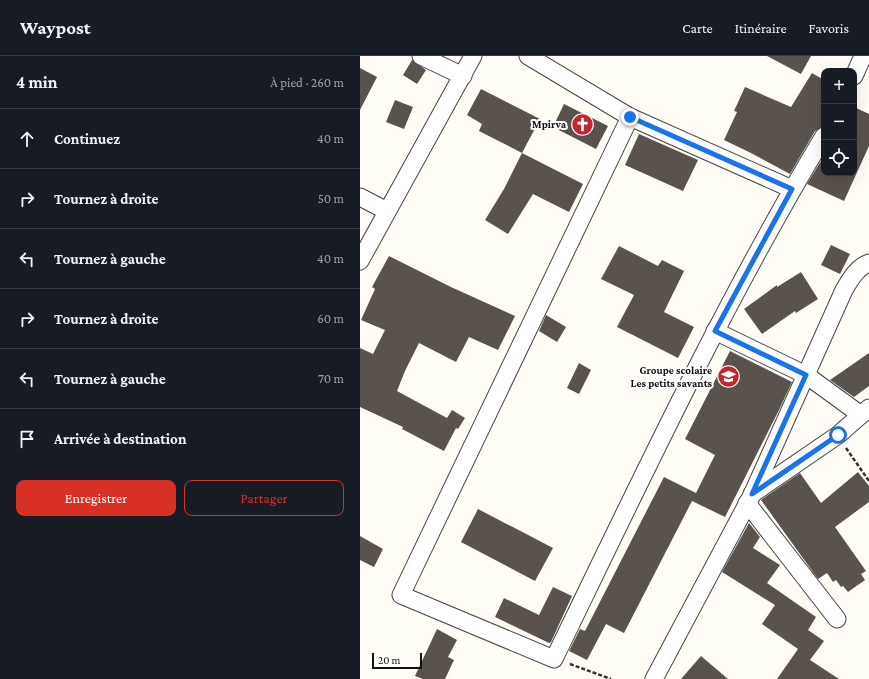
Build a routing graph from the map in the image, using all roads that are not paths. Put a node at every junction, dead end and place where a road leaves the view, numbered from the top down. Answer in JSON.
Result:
{"nodes":[{"id":1,"x":421,"y":56,"type":"edge"},
{"id":2,"x":472,"y":56,"type":"edge"},
{"id":3,"x":528,"y":56,"type":"edge"},
{"id":4,"x":858,"y":58,"type":"edge"},
{"id":5,"x":856,"y":68,"type":"edge"},
{"id":6,"x":463,"y":76,"type":"junction"},
{"id":7,"x":630,"y":117,"type":"junction"},
{"id":8,"x":822,"y":140,"type":"edge"},
{"id":9,"x":792,"y":189,"type":"junction"},
{"id":10,"x":360,"y":197,"type":"edge"},
{"id":11,"x":386,"y":211,"type":"junction"},
{"id":12,"x":360,"y":261,"type":"edge"},
{"id":13,"x":869,"y":262,"type":"edge"},
{"id":14,"x":715,"y":331,"type":"junction"},
{"id":15,"x":806,"y":375,"type":"junction"},
{"id":16,"x":865,"y":412,"type":"edge"},
{"id":17,"x":750,"y":498,"type":"junction"},
{"id":18,"x":837,"y":619,"type":"dead end"},
{"id":19,"x":654,"y":679,"type":"edge"}],
"edges":[{"from":1,"to":6,"type":"street"},
{"from":2,"to":6,"type":"street"},
{"from":3,"to":7,"type":"street"},
{"from":4,"to":5,"type":"street"},
{"from":6,"to":11,"type":"street"},
{"from":7,"to":9,"type":"street"},
{"from":7,"to":14,"type":"street"},
{"from":8,"to":9,"type":"street"},
{"from":9,"to":14,"type":"street"},
{"from":10,"to":11,"type":"street"},
{"from":11,"to":12,"type":"street"},
{"from":13,"to":15,"type":"street"},
{"from":14,"to":15,"type":"street"},
{"from":15,"to":16,"type":"street"},
{"from":15,"to":17,"type":"street"},
{"from":16,"to":17,"type":"street"},
{"from":17,"to":18,"type":"street"},
{"from":17,"to":19,"type":"street"}]}
